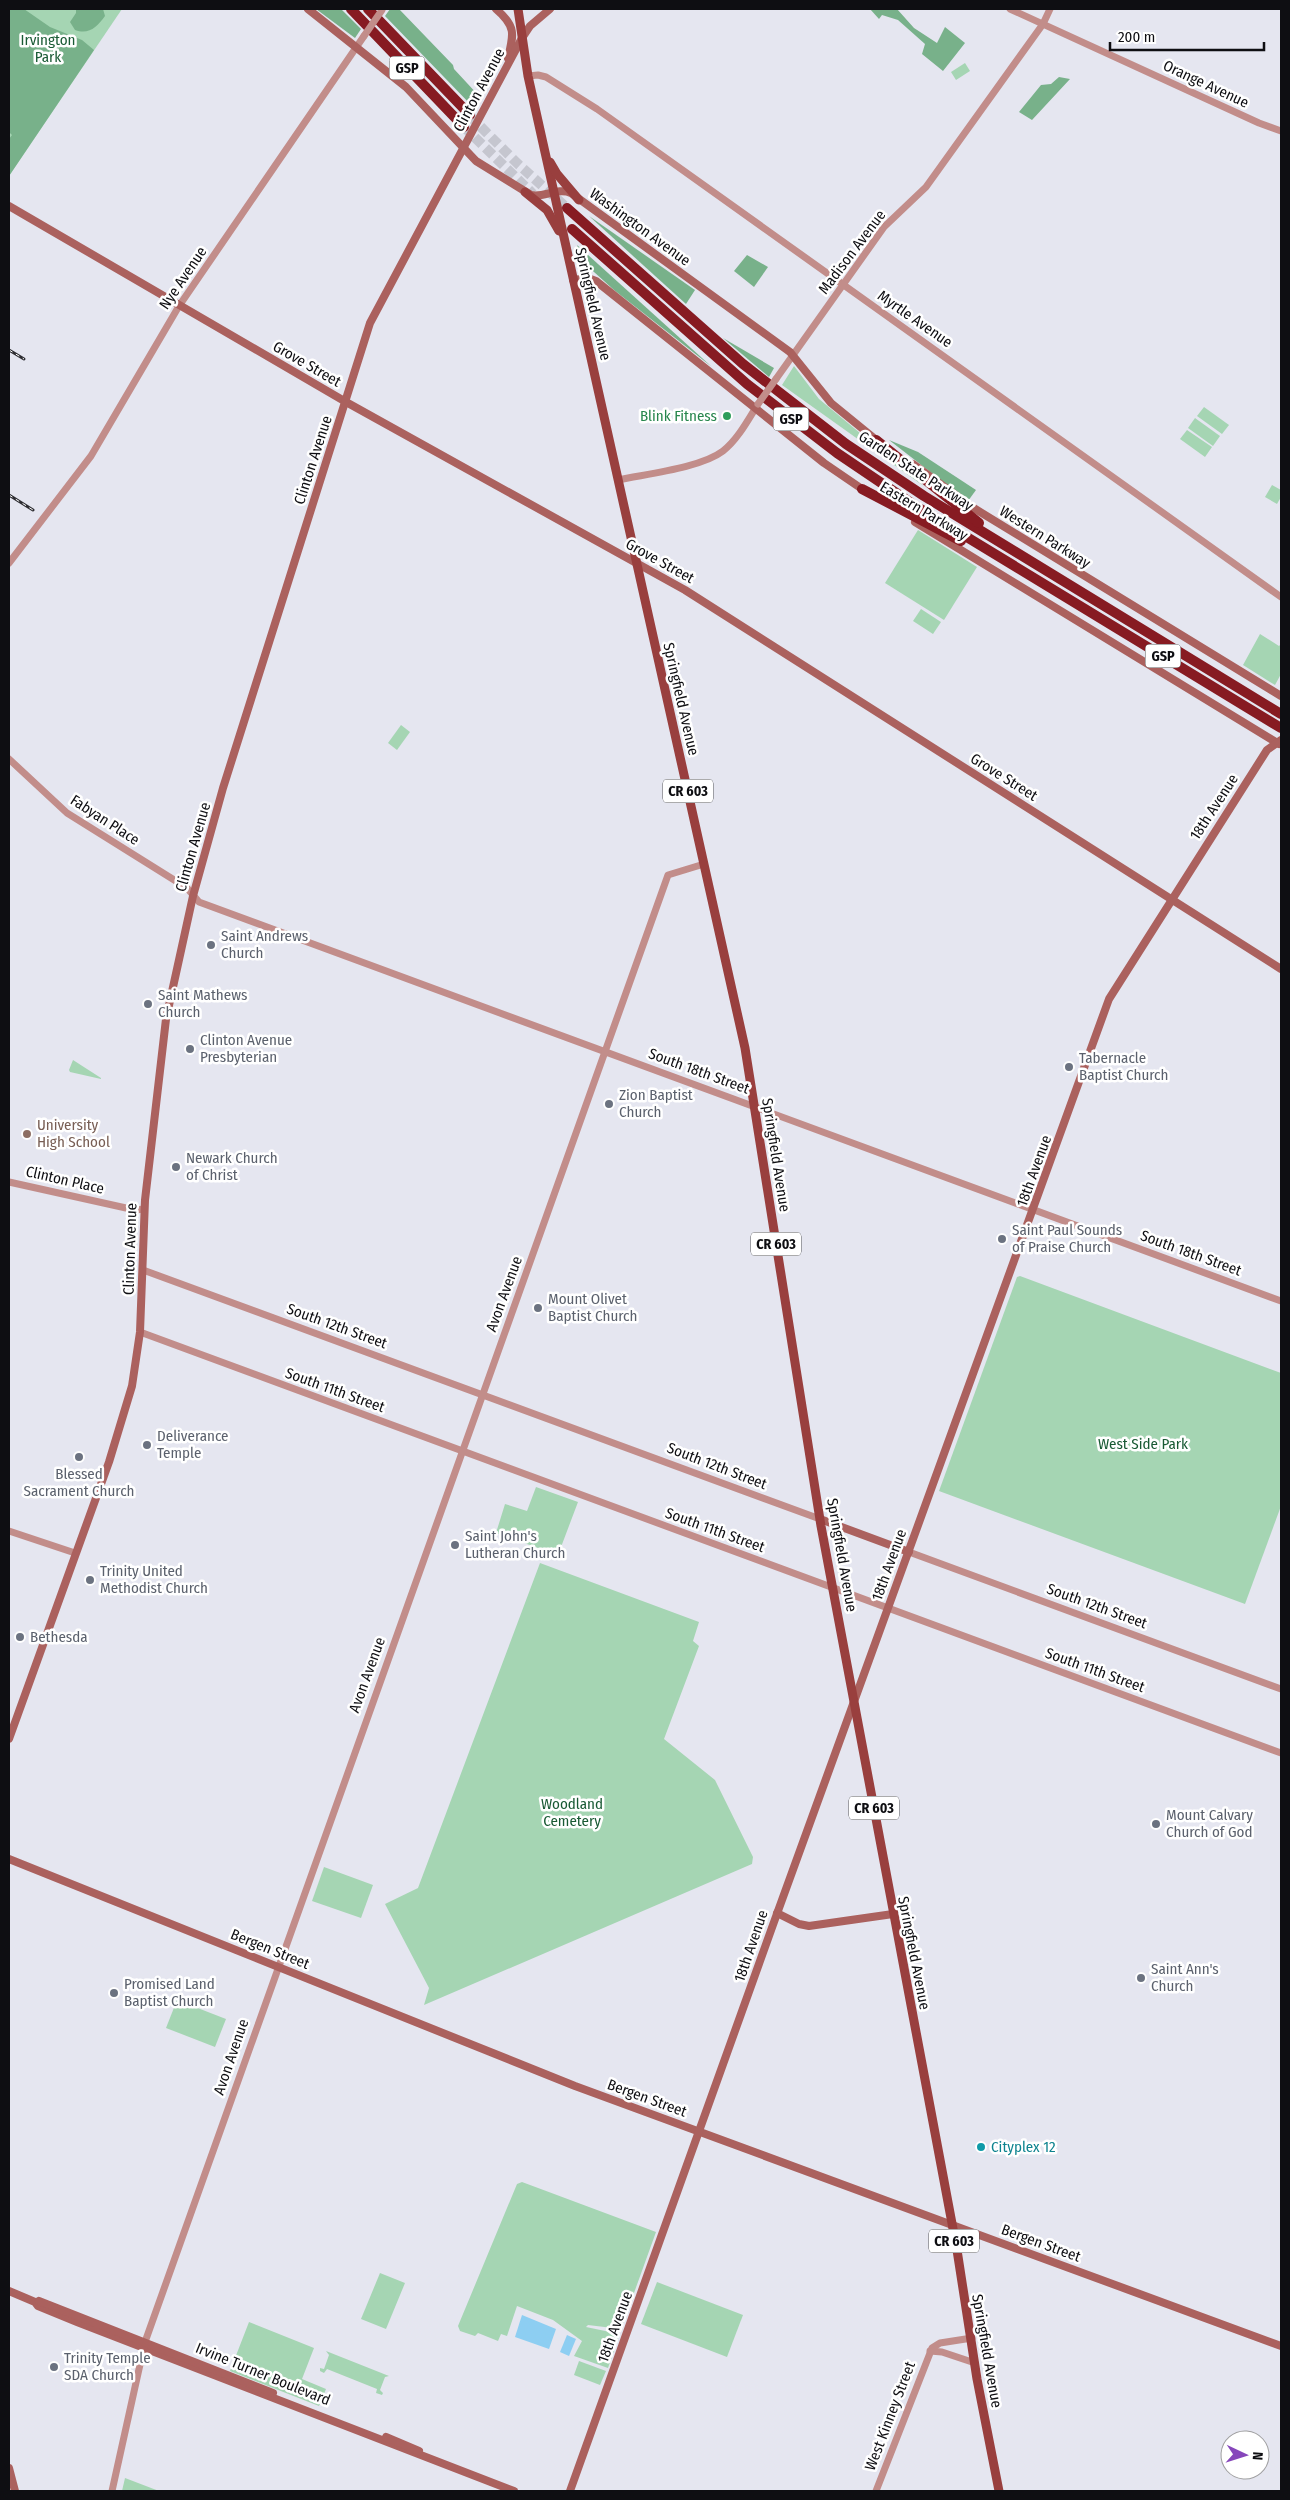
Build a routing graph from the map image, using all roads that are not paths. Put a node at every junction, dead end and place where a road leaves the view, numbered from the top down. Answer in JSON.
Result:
{"nodes":[{"id":1,"x":308,"y":9,"type":"edge"},
{"id":2,"x":351,"y":9,"type":"edge"},
{"id":3,"x":368,"y":9,"type":"edge"},
{"id":4,"x":382,"y":9,"type":"edge"},
{"id":5,"x":496,"y":9,"type":"edge"},
{"id":6,"x":518,"y":9,"type":"edge"},
{"id":7,"x":550,"y":9,"type":"edge"},
{"id":8,"x":1010,"y":9,"type":"edge"},
{"id":9,"x":1050,"y":9,"type":"edge"},
{"id":10,"x":1043,"y":24,"type":"junction"},
{"id":11,"x":522,"y":38,"type":"junction"},
{"id":12,"x":356,"y":47,"type":"junction"},
{"id":13,"x":504,"y":72,"type":"junction"},
{"id":14,"x":528,"y":76,"type":"junction"},
{"id":15,"x":470,"y":115,"type":"tunnel mouth"},
{"id":16,"x":464,"y":127,"type":"tunnel mouth"},
{"id":17,"x":1281,"y":131,"type":"edge"},
{"id":18,"x":464,"y":149,"type":"junction"},
{"id":19,"x":544,"y":149,"type":"junction"},
{"id":20,"x":525,"y":192,"type":"junction"},
{"id":21,"x":554,"y":193,"type":"junction"},
{"id":22,"x":579,"y":200,"type":"junction"},
{"id":23,"x":9,"y":206,"type":"edge"},
{"id":24,"x":567,"y":208,"type":"tunnel mouth"},
{"id":25,"x":572,"y":229,"type":"dead end"},
{"id":26,"x":565,"y":243,"type":"junction"},
{"id":27,"x":573,"y":280,"type":"junction"},
{"id":28,"x":843,"y":284,"type":"junction"},
{"id":29,"x":179,"y":306,"type":"junction"},
{"id":30,"x":794,"y":355,"type":"junction"},
{"id":31,"x":346,"y":402,"type":"junction"},
{"id":32,"x":757,"y":407,"type":"junction"},
{"id":33,"x":876,"y":440,"type":"junction"},
{"id":34,"x":618,"y":480,"type":"junction"},
{"id":35,"x":862,"y":490,"type":"junction"},
{"id":36,"x":1015,"y":552,"type":"junction"},
{"id":37,"x":9,"y":563,"type":"edge"},
{"id":38,"x":636,"y":564,"type":"junction"},
{"id":39,"x":1033,"y":578,"type":"junction"},
{"id":40,"x":1281,"y":597,"type":"edge"},
{"id":41,"x":1281,"y":696,"type":"edge"},
{"id":42,"x":1281,"y":714,"type":"edge"},
{"id":43,"x":1281,"y":728,"type":"edge"},
{"id":44,"x":1280,"y":743,"type":"edge"},
{"id":45,"x":9,"y":759,"type":"edge"},
{"id":46,"x":704,"y":864,"type":"junction"},
{"id":47,"x":193,"y":896,"type":"junction"},
{"id":48,"x":1171,"y":899,"type":"junction"},
{"id":49,"x":1281,"y":969,"type":"edge"},
{"id":50,"x":606,"y":1051,"type":"junction"},
{"id":51,"x":754,"y":1106,"type":"junction"},
{"id":52,"x":9,"y":1182,"type":"edge"},
{"id":53,"x":144,"y":1209,"type":"junction"},
{"id":54,"x":1034,"y":1210,"type":"junction"},
{"id":55,"x":143,"y":1270,"type":"junction"},
{"id":56,"x":1281,"y":1301,"type":"edge"},
{"id":57,"x":140,"y":1332,"type":"junction"},
{"id":58,"x":482,"y":1394,"type":"junction"},
{"id":59,"x":462,"y":1451,"type":"junction"},
{"id":60,"x":820,"y":1519,"type":"junction"},
{"id":61,"x":9,"y":1531,"type":"edge"},
{"id":62,"x":909,"y":1552,"type":"junction"},
{"id":63,"x":75,"y":1553,"type":"junction"},
{"id":64,"x":832,"y":1588,"type":"junction"},
{"id":65,"x":888,"y":1608,"type":"junction"},
{"id":66,"x":1281,"y":1689,"type":"edge"},
{"id":67,"x":854,"y":1702,"type":"junction"},
{"id":68,"x":9,"y":1739,"type":"edge"},
{"id":69,"x":1281,"y":1753,"type":"edge"},
{"id":70,"x":9,"y":1859,"type":"edge"},
{"id":71,"x":777,"y":1913,"type":"junction"},
{"id":72,"x":893,"y":1914,"type":"junction"},
{"id":73,"x":278,"y":1967,"type":"junction"},
{"id":74,"x":700,"y":2132,"type":"junction"},
{"id":75,"x":950,"y":2224,"type":"junction"},
{"id":76,"x":9,"y":2290,"type":"edge"},
{"id":77,"x":972,"y":2338,"type":"junction"},
{"id":78,"x":144,"y":2344,"type":"junction"},
{"id":79,"x":1281,"y":2346,"type":"edge"},
{"id":80,"x":930,"y":2352,"type":"junction"},
{"id":81,"x":975,"y":2363,"type":"junction"},
{"id":82,"x":9,"y":2468,"type":"edge"},
{"id":83,"x":15,"y":2491,"type":"edge"},
{"id":84,"x":112,"y":2491,"type":"edge"},
{"id":85,"x":514,"y":2491,"type":"edge"},
{"id":86,"x":570,"y":2491,"type":"edge"},
{"id":87,"x":876,"y":2491,"type":"edge"},
{"id":88,"x":999,"y":2491,"type":"edge"}],
"edges":[{"from":1,"to":12,"type":"main road","name":"Washington Avenue"},
{"from":2,"to":16,"type":"highway","number":"GSP"},
{"from":3,"to":15,"type":"highway","number":"GSP"},
{"from":4,"to":12,"type":"street","name":"Nye Avenue","bridge":true},
{"from":5,"to":13,"type":"main road"},
{"from":6,"to":11,"type":"main road","name":"Springfield Avenue","number":"CR 603"},
{"from":7,"to":11,"type":"main road","name":"Clinton Avenue"},
{"from":8,"to":10,"type":"street","name":"Orange Avenue"},
{"from":9,"to":10,"type":"street","name":"Madison Avenue"},
{"from":10,"to":17,"type":"street","name":"Orange Avenue"},
{"from":10,"to":28,"type":"street","name":"Madison Avenue"},
{"from":11,"to":13,"type":"main road","name":"Clinton Avenue"},
{"from":11,"to":14,"type":"main road","name":"Springfield Avenue","number":"CR 603"},
{"from":12,"to":18,"type":"main road","name":"Washington Avenue"},
{"from":12,"to":29,"type":"street","name":"Nye Avenue"},
{"from":13,"to":18,"type":"main road","name":"Clinton Avenue"},
{"from":14,"to":19,"type":"main road","name":"Springfield Avenue","number":"CR 603"},
{"from":14,"to":28,"type":"street","name":"Myrtle Avenue"},
{"from":18,"to":20,"type":"main road","name":"Washington Avenue"},
{"from":18,"to":31,"type":"main road","name":"Clinton Avenue"},
{"from":19,"to":21,"type":"main road","name":"Springfield Avenue","number":"CR 603"},
{"from":19,"to":22,"type":"main road"},
{"from":20,"to":21,"type":"main road","name":"Washington Avenue"},
{"from":20,"to":26,"type":"main road"},
{"from":21,"to":22,"type":"main road","name":"Washington Avenue"},
{"from":21,"to":26,"type":"main road","name":"Springfield Avenue","number":"CR 603"},
{"from":22,"to":30,"type":"main road","name":"Washington Avenue"},
{"from":23,"to":29,"type":"main road","name":"Grove Street"},
{"from":24,"to":36,"type":"highway","name":"Garden State Parkway","number":"GSP"},
{"from":25,"to":39,"type":"highway","name":"Garden State Parkway","number":"GSP"},
{"from":26,"to":27,"type":"main road","name":"Springfield Avenue","number":"CR 603"},
{"from":27,"to":32,"type":"main road","name":"Eastern Parkway"},
{"from":27,"to":34,"type":"main road","name":"Springfield Avenue","number":"CR 603"},
{"from":28,"to":30,"type":"street","name":"Madison Avenue"},
{"from":28,"to":40,"type":"street","name":"Myrtle Avenue"},
{"from":29,"to":31,"type":"main road","name":"Grove Street"},
{"from":29,"to":37,"type":"street","name":"Nye Avenue"},
{"from":30,"to":32,"type":"street","name":"Madison Avenue","bridge":true},
{"from":30,"to":33,"type":"main road","name":"Western Parkway"},
{"from":31,"to":38,"type":"main road","name":"Grove Street"},
{"from":31,"to":47,"type":"main road","name":"Clinton Avenue"},
{"from":32,"to":34,"type":"street","name":"Madison Avenue"},
{"from":32,"to":35,"type":"main road","name":"Eastern Parkway"},
{"from":33,"to":36,"type":"highway"},
{"from":33,"to":41,"type":"main road","name":"Western Parkway"},
{"from":34,"to":38,"type":"main road","name":"Springfield Avenue","number":"CR 603"},
{"from":35,"to":39,"type":"highway"},
{"from":35,"to":44,"type":"main road","name":"Eastern Parkway"},
{"from":36,"to":42,"type":"highway","name":"Garden State Parkway","number":"GSP"},
{"from":38,"to":46,"type":"main road","name":"Springfield Avenue","number":"CR 603"},
{"from":38,"to":48,"type":"main road","name":"Grove Street"},
{"from":39,"to":43,"type":"highway","name":"Garden State Parkway","number":"GSP"},
{"from":44,"to":48,"type":"main road","name":"18th Avenue"},
{"from":45,"to":47,"type":"street","name":"Fabyan Place"},
{"from":46,"to":50,"type":"street","name":"Avon Avenue"},
{"from":46,"to":51,"type":"main road","name":"Springfield Avenue","number":"CR 603"},
{"from":47,"to":50,"type":"street","name":"South 18th Street"},
{"from":47,"to":53,"type":"main road","name":"Clinton Avenue"},
{"from":48,"to":49,"type":"main road","name":"Grove Street"},
{"from":48,"to":54,"type":"main road","name":"18th Avenue"},
{"from":50,"to":51,"type":"street","name":"South 18th Street"},
{"from":50,"to":58,"type":"street","name":"Avon Avenue"},
{"from":51,"to":54,"type":"street","name":"South 18th Street"},
{"from":51,"to":60,"type":"main road","name":"Springfield Avenue","number":"CR 603"},
{"from":52,"to":53,"type":"street","name":"Clinton Place"},
{"from":53,"to":55,"type":"main road","name":"Clinton Avenue"},
{"from":54,"to":56,"type":"street","name":"South 18th Street"},
{"from":54,"to":62,"type":"main road","name":"18th Avenue"},
{"from":55,"to":57,"type":"main road","name":"Clinton Avenue"},
{"from":55,"to":58,"type":"street","name":"South 12th Street"},
{"from":57,"to":59,"type":"street","name":"South 11th Street"},
{"from":57,"to":63,"type":"main road","name":"Clinton Avenue"},
{"from":58,"to":59,"type":"street","name":"Avon Avenue"},
{"from":58,"to":60,"type":"street","name":"South 12th Street"},
{"from":59,"to":64,"type":"street","name":"South 11th Street"},
{"from":59,"to":73,"type":"street","name":"Avon Avenue"},
{"from":60,"to":62,"type":"main road","name":"South 12th Street"},
{"from":60,"to":64,"type":"main road","name":"Springfield Avenue","number":"CR 603"},
{"from":61,"to":63,"type":"street"},
{"from":62,"to":65,"type":"main road","name":"18th Avenue"},
{"from":62,"to":66,"type":"street","name":"South 12th Street"},
{"from":63,"to":68,"type":"main road","name":"Clinton Avenue"},
{"from":64,"to":65,"type":"street","name":"South 11th Street"},
{"from":64,"to":67,"type":"main road","name":"Springfield Avenue","number":"CR 603"},
{"from":65,"to":67,"type":"main road","name":"18th Avenue"},
{"from":65,"to":69,"type":"street","name":"South 11th Street"},
{"from":67,"to":71,"type":"main road","name":"18th Avenue"},
{"from":67,"to":72,"type":"main road","name":"Springfield Avenue","number":"CR 603"},
{"from":70,"to":73,"type":"main road","name":"Bergen Street"},
{"from":71,"to":72,"type":"main road"},
{"from":71,"to":74,"type":"main road","name":"18th Avenue"},
{"from":72,"to":75,"type":"main road","name":"Springfield Avenue","number":"CR 603"},
{"from":73,"to":74,"type":"main road","name":"Bergen Street"},
{"from":73,"to":78,"type":"street","name":"Avon Avenue"},
{"from":74,"to":75,"type":"main road","name":"Bergen Street"},
{"from":74,"to":86,"type":"main road","name":"18th Avenue"},
{"from":75,"to":77,"type":"main road","name":"Springfield Avenue","number":"CR 603"},
{"from":75,"to":79,"type":"main road","name":"Bergen Street"},
{"from":76,"to":78,"type":"main road","name":"Irvine Turner Boulevard"},
{"from":77,"to":80,"type":"street"},
{"from":77,"to":81,"type":"main road","name":"Springfield Avenue","number":"CR 603"},
{"from":78,"to":84,"type":"street","name":"Avon Avenue"},
{"from":78,"to":85,"type":"main road","name":"Irvine Turner Boulevard"},
{"from":80,"to":81,"type":"street"},
{"from":80,"to":87,"type":"street","name":"West Kinney Street"},
{"from":81,"to":88,"type":"main road","name":"Springfield Avenue","number":"CR 603"},
{"from":82,"to":83,"type":"main road"}]}
